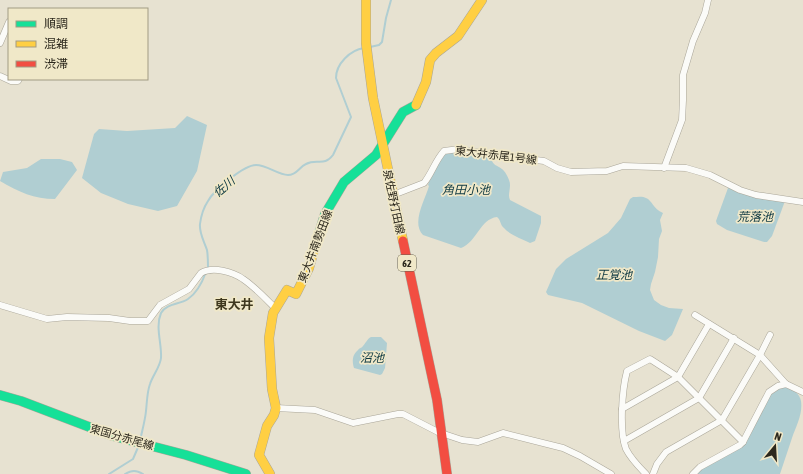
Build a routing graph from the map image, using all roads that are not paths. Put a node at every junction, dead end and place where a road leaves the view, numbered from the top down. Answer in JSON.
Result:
{"nodes":[{"id":1,"x":366,"y":0,"type":"edge"},
{"id":2,"x":482,"y":0,"type":"edge"},
{"id":3,"x":708,"y":0,"type":"edge"},
{"id":4,"x":8,"y":24,"type":"edge"},
{"id":5,"x":0,"y":43,"type":"edge"},
{"id":6,"x":9,"y":80,"type":"edge"},
{"id":7,"x":18,"y":80,"type":"edge"},
{"id":8,"x":382,"y":143,"type":"junction"},
{"id":9,"x":664,"y":168,"type":"junction"},
{"id":10,"x":392,"y":195,"type":"junction"},
{"id":11,"x":803,"y":202,"type":"edge"},
{"id":12,"x":0,"y":305,"type":"edge"},
{"id":13,"x":276,"y":309,"type":"junction"},
{"id":14,"x":695,"y":315,"type":"dead end"},
{"id":15,"x":709,"y":324,"type":"junction"},
{"id":16,"x":770,"y":336,"type":"dead end"},
{"id":17,"x":734,"y":338,"type":"junction"},
{"id":18,"x":760,"y":355,"type":"junction"},
{"id":19,"x":678,"y":377,"type":"junction"},
{"id":20,"x":786,"y":384,"type":"junction"},
{"id":21,"x":803,"y":392,"type":"edge"},
{"id":22,"x":0,"y":395,"type":"edge"},
{"id":23,"x":699,"y":398,"type":"junction"},
{"id":24,"x":276,"y":408,"type":"junction"},
{"id":25,"x":622,"y":409,"type":"junction"},
{"id":26,"x":722,"y":420,"type":"junction"},
{"id":27,"x":442,"y":433,"type":"junction"},
{"id":28,"x":624,"y":441,"type":"junction"},
{"id":29,"x":743,"y":442,"type":"junction"},
{"id":30,"x":246,"y":474,"type":"edge"},
{"id":31,"x":270,"y":474,"type":"edge"},
{"id":32,"x":446,"y":474,"type":"edge"},
{"id":33,"x":611,"y":474,"type":"edge"},
{"id":34,"x":646,"y":474,"type":"edge"},
{"id":35,"x":653,"y":474,"type":"edge"},
{"id":36,"x":693,"y":474,"type":"edge"}],
"edges":[{"from":1,"to":8,"type":"street","name":"泉佐野打田線","number":"62"},
{"from":2,"to":8,"type":"street","name":"東大井南勢田線"},
{"from":3,"to":9,"type":"street"},
{"from":4,"to":5,"type":"street"},
{"from":6,"to":7,"type":"street"},
{"from":8,"to":10,"type":"street","name":"泉佐野打田線","number":"62"},
{"from":8,"to":13,"type":"street","name":"東大井南勢田線"},
{"from":9,"to":10,"type":"street","name":"東大井赤尾1号線"},
{"from":9,"to":11,"type":"street","name":"東大井赤尾1号線"},
{"from":10,"to":27,"type":"street","name":"泉佐野打田線","number":"62"},
{"from":12,"to":13,"type":"street"},
{"from":13,"to":24,"type":"street","name":"東大井南勢田線"},
{"from":14,"to":15,"type":"street"},
{"from":15,"to":17,"type":"street"},
{"from":15,"to":19,"type":"street"},
{"from":16,"to":18,"type":"street"},
{"from":17,"to":18,"type":"street"},
{"from":17,"to":23,"type":"street"},
{"from":18,"to":20,"type":"street"},
{"from":18,"to":26,"type":"street"},
{"from":19,"to":23,"type":"street"},
{"from":19,"to":25,"type":"street"},
{"from":19,"to":25,"type":"street"},
{"from":20,"to":21,"type":"street"},
{"from":20,"to":29,"type":"street"},
{"from":22,"to":30,"type":"street","name":"東国分赤尾線"},
{"from":23,"to":26,"type":"street"},
{"from":23,"to":28,"type":"street"},
{"from":24,"to":27,"type":"street"},
{"from":24,"to":31,"type":"street"},
{"from":25,"to":28,"type":"street"},
{"from":26,"to":29,"type":"street"},
{"from":26,"to":35,"type":"street"},
{"from":27,"to":32,"type":"street","name":"泉佐野打田線","number":"62"},
{"from":27,"to":33,"type":"street"},
{"from":28,"to":34,"type":"street"},
{"from":29,"to":36,"type":"street"}]}
